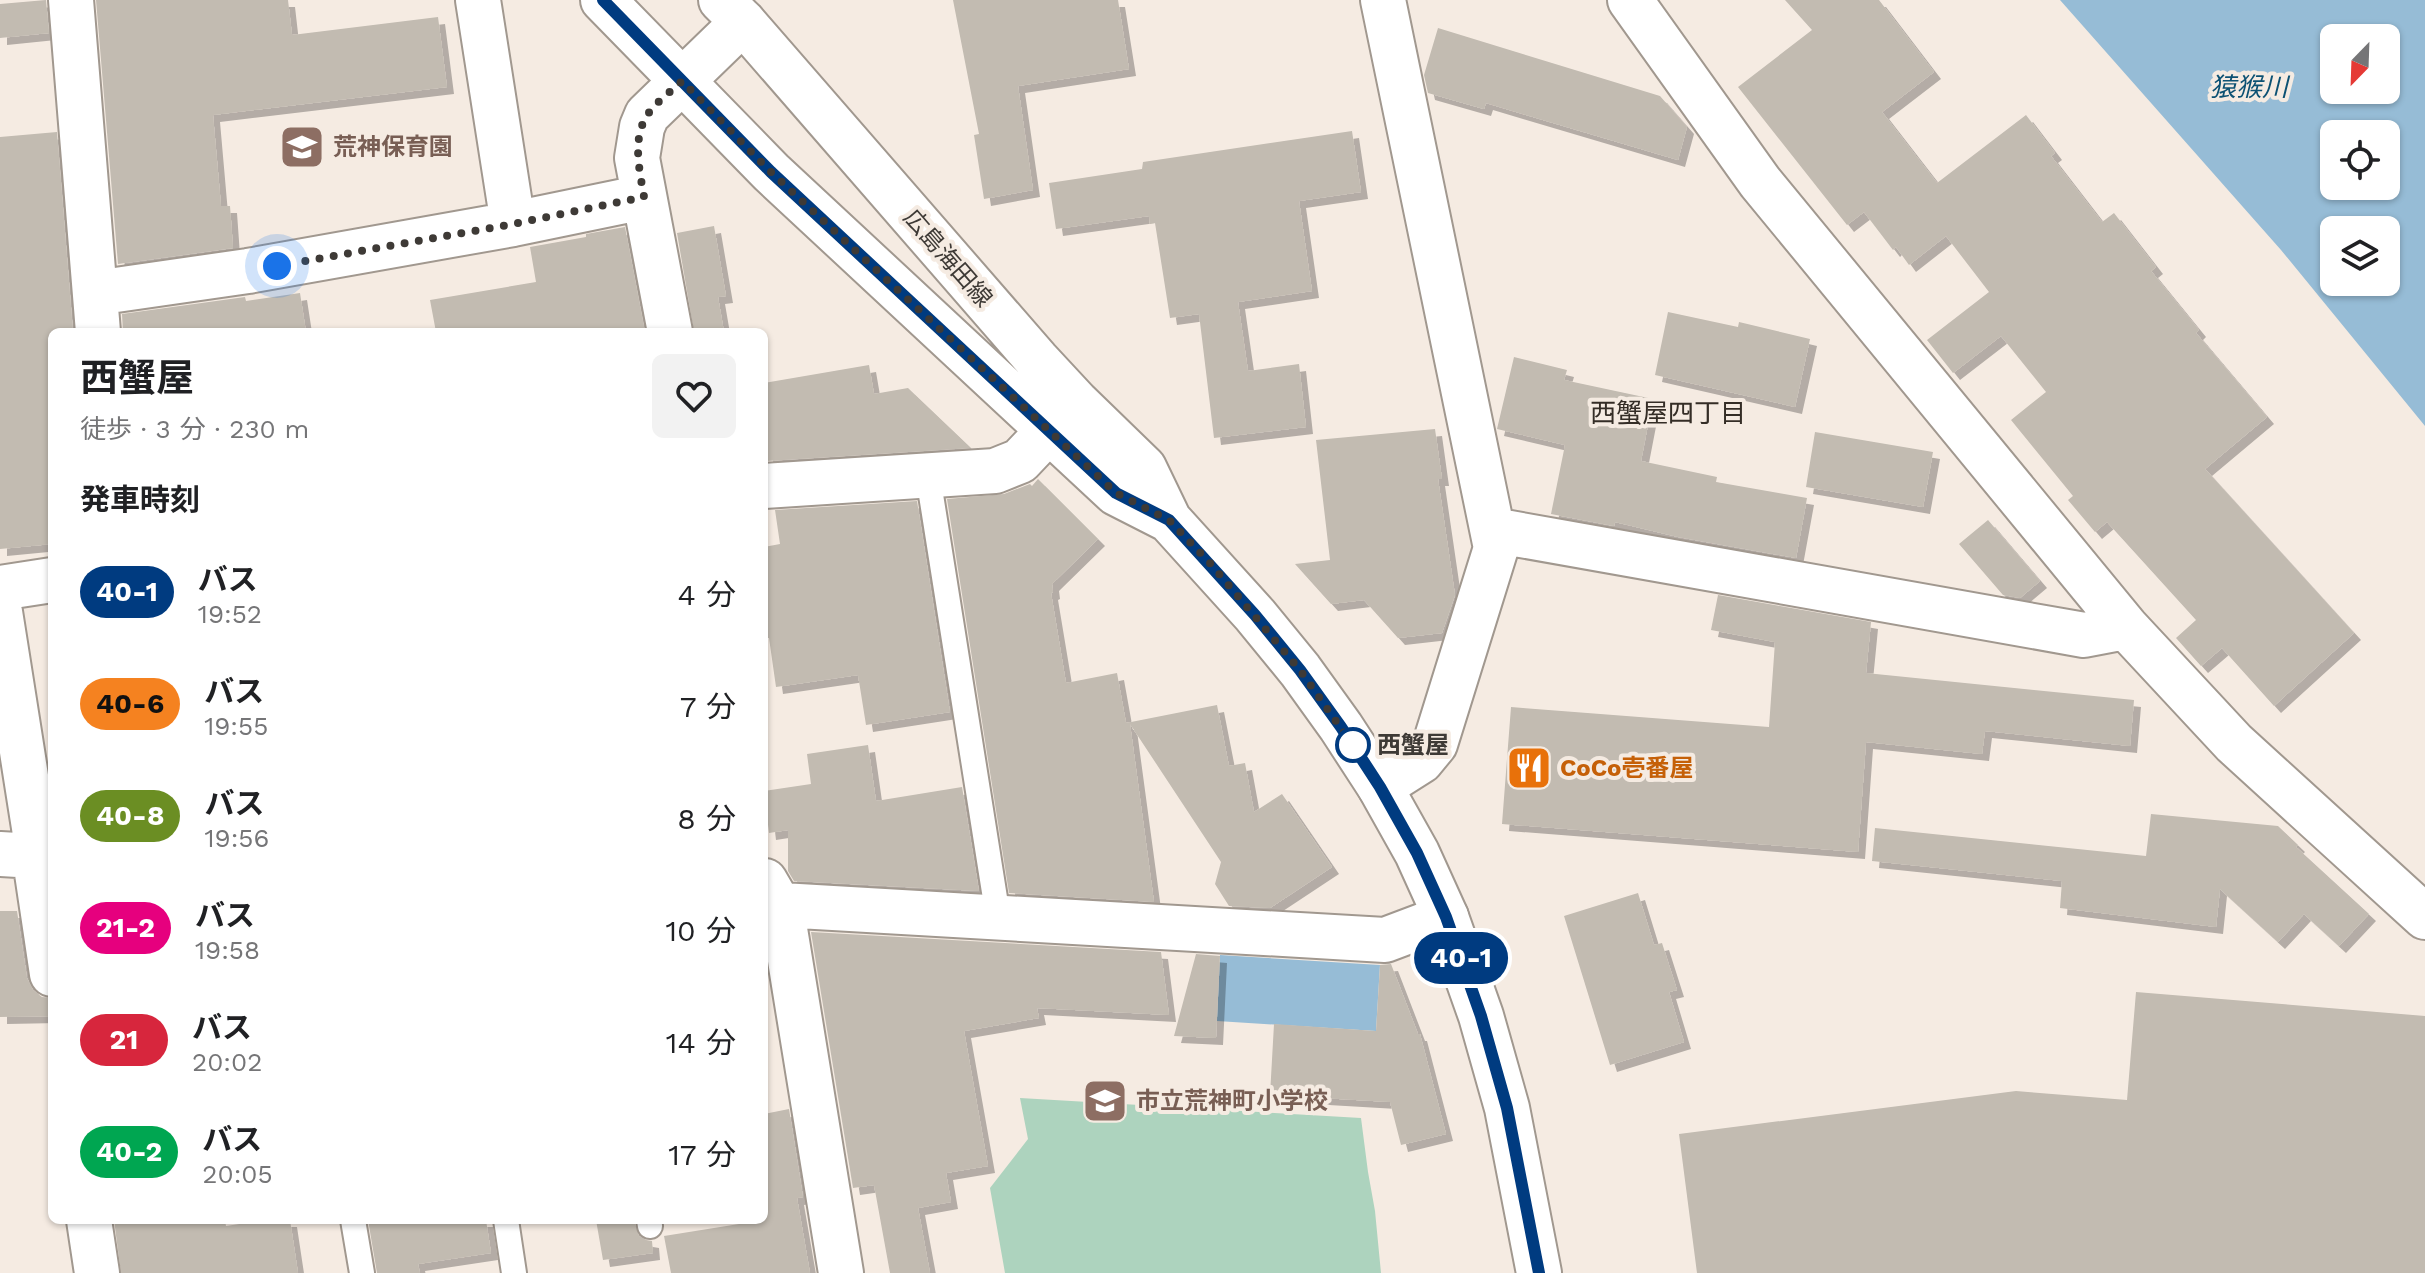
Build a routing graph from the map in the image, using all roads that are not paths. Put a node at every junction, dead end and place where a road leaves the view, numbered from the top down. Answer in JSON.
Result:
{"nodes":[{"id":1,"x":71,"y":0,"type":"edge"},
{"id":2,"x":478,"y":0,"type":"edge"},
{"id":3,"x":603,"y":0,"type":"edge"},
{"id":4,"x":1383,"y":0,"type":"edge"},
{"id":5,"x":1630,"y":0,"type":"edge"},
{"id":6,"x":732,"y":11,"type":"edge"},
{"id":7,"x":682,"y":81,"type":"junction"},
{"id":8,"x":644,"y":197,"type":"junction"},
{"id":9,"x":513,"y":224,"type":"junction"},
{"id":10,"x":96,"y":313,"type":"edge"},
{"id":11,"x":669,"y":328,"type":"edge"},
{"id":12,"x":1062,"y":416,"type":"junction"},
{"id":13,"x":928,"y":476,"type":"junction"},
{"id":14,"x":768,"y":486,"type":"edge"},
{"id":15,"x":1493,"y":530,"type":"junction"},
{"id":16,"x":48,"y":581,"type":"edge"},
{"id":17,"x":0,"y":588,"type":"edge"},
{"id":18,"x":0,"y":612,"type":"edge"},
{"id":19,"x":2126,"y":627,"type":"junction"},
{"id":20,"x":1380,"y":787,"type":"junction"},
{"id":21,"x":29,"y":856,"type":"edge"},
{"id":22,"x":769,"y":895,"type":"edge"},
{"id":23,"x":998,"y":917,"type":"junction"},
{"id":24,"x":1446,"y":917,"type":"junction"},
{"id":25,"x":2425,"y":917,"type":"edge"},
{"id":26,"x":48,"y":953,"type":"edge"},
{"id":27,"x":90,"y":1224,"type":"edge"},
{"id":28,"x":354,"y":1224,"type":"edge"},
{"id":29,"x":507,"y":1224,"type":"edge"},
{"id":30,"x":97,"y":1273,"type":"edge"},
{"id":31,"x":362,"y":1273,"type":"edge"},
{"id":32,"x":514,"y":1273,"type":"edge"},
{"id":33,"x":841,"y":1273,"type":"edge"},
{"id":34,"x":1539,"y":1273,"type":"edge"}],
"edges":[{"from":1,"to":10,"type":"street"},
{"from":2,"to":9,"type":"street"},
{"from":3,"to":7,"type":"street","name":"広島海田線"},
{"from":4,"to":15,"type":"street"},
{"from":5,"to":19,"type":"street"},
{"from":6,"to":7,"type":"street"},
{"from":6,"to":12,"type":"street","name":"広島海田線"},
{"from":7,"to":8,"type":"street"},
{"from":7,"to":12,"type":"street","name":"広島海田線"},
{"from":8,"to":9,"type":"street"},
{"from":8,"to":11,"type":"street"},
{"from":9,"to":10,"type":"street"},
{"from":12,"to":13,"type":"street"},
{"from":12,"to":20,"type":"street","name":"広島海田線"},
{"from":13,"to":14,"type":"street"},
{"from":13,"to":23,"type":"lane"},
{"from":15,"to":19,"type":"street"},
{"from":15,"to":20,"type":"street"},
{"from":16,"to":17,"type":"street"},
{"from":18,"to":21,"type":"street"},
{"from":19,"to":25,"type":"street"},
{"from":20,"to":24,"type":"street","name":"広島海田線"},
{"from":21,"to":26,"type":"street"},
{"from":22,"to":23,"type":"street"},
{"from":22,"to":33,"type":"street"},
{"from":23,"to":24,"type":"street"},
{"from":24,"to":34,"type":"street","name":"広島海田線"},
{"from":27,"to":30,"type":"street"},
{"from":28,"to":31,"type":"lane"},
{"from":29,"to":32,"type":"lane"}]}
